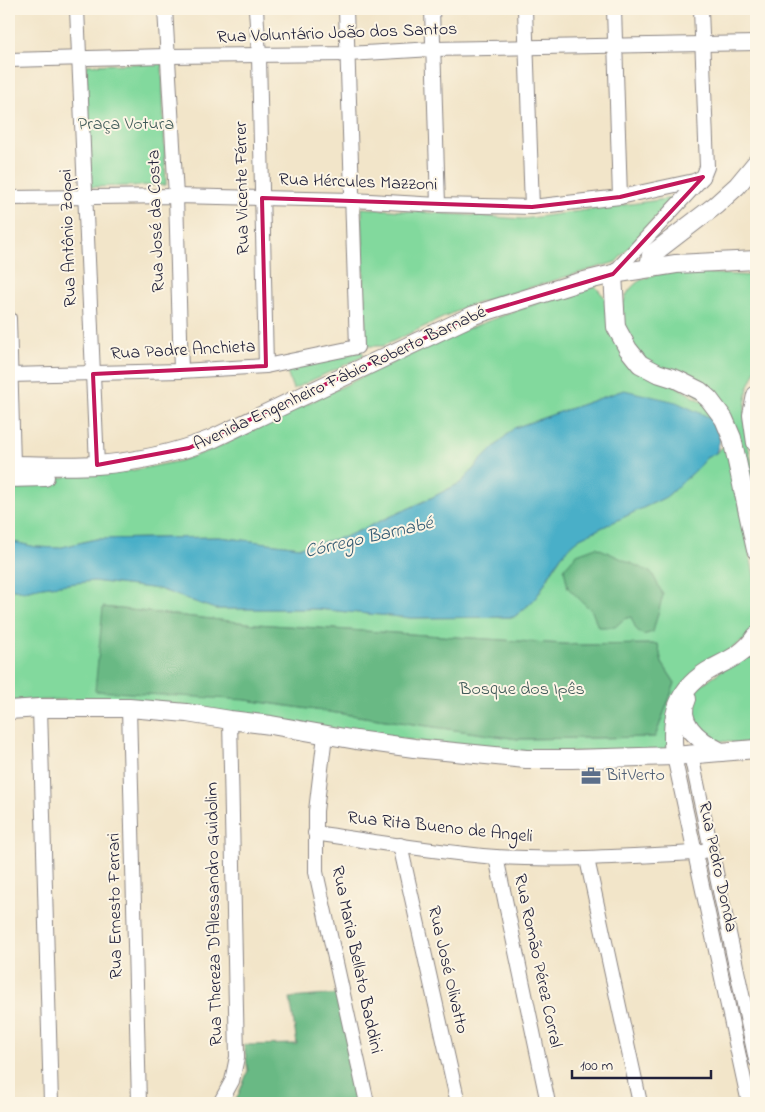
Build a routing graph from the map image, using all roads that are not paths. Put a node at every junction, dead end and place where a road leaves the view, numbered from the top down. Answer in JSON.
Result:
{"nodes":[{"id":1,"x":77,"y":9,"type":"edge"},
{"id":2,"x":165,"y":9,"type":"edge"},
{"id":3,"x":256,"y":9,"type":"edge"},
{"id":4,"x":346,"y":9,"type":"edge"},
{"id":5,"x":432,"y":9,"type":"edge"},
{"id":6,"x":525,"y":9,"type":"edge"},
{"id":7,"x":614,"y":9,"type":"edge"},
{"id":8,"x":701,"y":9,"type":"edge"},
{"id":9,"x":756,"y":43,"type":"edge"},
{"id":10,"x":702,"y":44,"type":"junction"},
{"id":11,"x":616,"y":46,"type":"junction"},
{"id":12,"x":526,"y":48,"type":"junction"},
{"id":13,"x":433,"y":49,"type":"junction"},
{"id":14,"x":348,"y":54,"type":"junction"},
{"id":15,"x":167,"y":56,"type":"junction"},
{"id":16,"x":259,"y":56,"type":"junction"},
{"id":17,"x":79,"y":58,"type":"junction"},
{"id":18,"x":9,"y":60,"type":"edge"},
{"id":19,"x":756,"y":163,"type":"edge"},
{"id":20,"x":703,"y":177,"type":"junction"},
{"id":21,"x":86,"y":196,"type":"junction"},
{"id":22,"x":176,"y":196,"type":"junction"},
{"id":23,"x":620,"y":197,"type":"junction"},
{"id":24,"x":9,"y":198,"type":"edge"},
{"id":25,"x":262,"y":198,"type":"junction"},
{"id":26,"x":353,"y":200,"type":"junction"},
{"id":27,"x":438,"y":206,"type":"junction"},
{"id":28,"x":532,"y":207,"type":"junction"},
{"id":29,"x":660,"y":236,"type":"junction"},
{"id":30,"x":756,"y":260,"type":"edge"},
{"id":31,"x":735,"y":261,"type":"junction"},
{"id":32,"x":648,"y":268,"type":"junction"},
{"id":33,"x":756,"y":270,"type":"edge"},
{"id":34,"x":614,"y":274,"type":"junction"},
{"id":35,"x":616,"y":300,"type":"junction"},
{"id":36,"x":9,"y":318,"type":"edge"},
{"id":37,"x":266,"y":366,"type":"junction"},
{"id":38,"x":181,"y":371,"type":"junction"},
{"id":39,"x":93,"y":374,"type":"junction"},
{"id":40,"x":10,"y":375,"type":"edge"},
{"id":41,"x":756,"y":395,"type":"edge"},
{"id":42,"x":756,"y":443,"type":"edge"},
{"id":43,"x":97,"y":465,"type":"junction"},
{"id":44,"x":10,"y":469,"type":"edge"},
{"id":45,"x":756,"y":550,"type":"edge"},
{"id":46,"x":756,"y":636,"type":"edge"},
{"id":47,"x":700,"y":677,"type":"junction"},
{"id":48,"x":40,"y":708,"type":"junction"},
{"id":49,"x":130,"y":708,"type":"junction"},
{"id":50,"x":9,"y":710,"type":"edge"},
{"id":51,"x":230,"y":720,"type":"junction"},
{"id":52,"x":325,"y":735,"type":"junction"},
{"id":53,"x":756,"y":749,"type":"edge"},
{"id":54,"x":721,"y":752,"type":"junction"},
{"id":55,"x":682,"y":755,"type":"junction"},
{"id":56,"x":314,"y":833,"type":"junction"},
{"id":57,"x":400,"y":845,"type":"junction"},
{"id":58,"x":710,"y":849,"type":"junction"},
{"id":59,"x":695,"y":853,"type":"junction"},
{"id":60,"x":496,"y":857,"type":"junction"},
{"id":61,"x":586,"y":859,"type":"junction"},
{"id":62,"x":756,"y":1060,"type":"edge"},
{"id":63,"x":51,"y":1103,"type":"edge"},
{"id":64,"x":139,"y":1103,"type":"edge"},
{"id":65,"x":220,"y":1103,"type":"edge"},
{"id":66,"x":367,"y":1103,"type":"edge"},
{"id":67,"x":458,"y":1103,"type":"edge"},
{"id":68,"x":548,"y":1103,"type":"edge"},
{"id":69,"x":640,"y":1103,"type":"edge"},
{"id":70,"x":750,"y":1103,"type":"edge"}],
"edges":[{"from":1,"to":17,"type":"street","name":"Rua Antônio Zoppi"},
{"from":2,"to":15,"type":"street","name":"Rua José da Costa"},
{"from":3,"to":16,"type":"street","name":"Rua Vicente Férrer"},
{"from":4,"to":14,"type":"street"},
{"from":5,"to":13,"type":"street"},
{"from":6,"to":12,"type":"street"},
{"from":7,"to":11,"type":"street"},
{"from":8,"to":10,"type":"street"},
{"from":9,"to":10,"type":"street","name":"Rua Voluntário João dos Santos"},
{"from":10,"to":11,"type":"street","name":"Rua Voluntário João dos Santos"},
{"from":10,"to":20,"type":"street"},
{"from":11,"to":12,"type":"street","name":"Rua Voluntário João dos Santos"},
{"from":11,"to":23,"type":"street"},
{"from":12,"to":13,"type":"street","name":"Rua Voluntário João dos Santos"},
{"from":12,"to":28,"type":"street"},
{"from":13,"to":14,"type":"street","name":"Rua Voluntário João dos Santos"},
{"from":13,"to":27,"type":"street"},
{"from":14,"to":16,"type":"street","name":"Rua Voluntário João dos Santos"},
{"from":14,"to":26,"type":"street"},
{"from":15,"to":16,"type":"street","name":"Rua Voluntário João dos Santos"},
{"from":15,"to":17,"type":"street","name":"Rua Voluntário João dos Santos"},
{"from":15,"to":22,"type":"street","name":"Rua José da Costa"},
{"from":16,"to":25,"type":"street","name":"Rua Vicente Férrer"},
{"from":17,"to":18,"type":"street","name":"Rua Voluntário João dos Santos"},
{"from":17,"to":21,"type":"street","name":"Rua Antônio Zoppi"},
{"from":19,"to":29,"type":"main road"},
{"from":20,"to":23,"type":"street","name":"Rua Hércules Mazzoni"},
{"from":20,"to":29,"type":"street"},
{"from":21,"to":22,"type":"street","name":"Rua Hércules Mazzoni"},
{"from":21,"to":24,"type":"street","name":"Rua Hércules Mazzoni"},
{"from":21,"to":39,"type":"street","name":"Rua Antônio Zoppi"},
{"from":22,"to":25,"type":"street","name":"Rua Hércules Mazzoni"},
{"from":22,"to":38,"type":"street","name":"Rua José da Costa"},
{"from":23,"to":28,"type":"street","name":"Rua Hércules Mazzoni"},
{"from":25,"to":26,"type":"street","name":"Rua Hércules Mazzoni"},
{"from":25,"to":37,"type":"street","name":"Rua Vicente Férrer"},
{"from":26,"to":27,"type":"street","name":"Rua Hércules Mazzoni"},
{"from":26,"to":37,"type":"street","name":"Rua Padre Anchieta"},
{"from":27,"to":28,"type":"street","name":"Rua Hércules Mazzoni"},
{"from":29,"to":32,"type":"main road"},
{"from":29,"to":34,"type":"street"},
{"from":30,"to":31,"type":"main road","name":"Avenida Engenheiro Fábio Roberto Barnabé"},
{"from":31,"to":32,"type":"main road","name":"Avenida Engenheiro Fábio Roberto Barnabé"},
{"from":31,"to":33,"type":"main road"},
{"from":32,"to":34,"type":"main road","name":"Avenida Engenheiro Fábio Roberto Barnabé"},
{"from":32,"to":35,"type":"main road"},
{"from":34,"to":35,"type":"main road"},
{"from":34,"to":43,"type":"main road","name":"Avenida Engenheiro Fábio Roberto Barnabé"},
{"from":35,"to":45,"type":"main road"},
{"from":36,"to":40,"type":"street"},
{"from":37,"to":38,"type":"street","name":"Rua Padre Anchieta"},
{"from":38,"to":39,"type":"street","name":"Rua Padre Anchieta"},
{"from":39,"to":40,"type":"street","name":"Rua Padre Anchieta"},
{"from":39,"to":43,"type":"street","name":"Rua Antônio Zoppi"},
{"from":40,"to":44,"type":"street"},
{"from":41,"to":42,"type":"main road"},
{"from":43,"to":44,"type":"main road","name":"Avenida Engenheiro Fábio Roberto Barnabé"},
{"from":46,"to":47,"type":"main road"},
{"from":47,"to":54,"type":"main road"},
{"from":47,"to":55,"type":"main road"},
{"from":48,"to":49,"type":"main road"},
{"from":48,"to":50,"type":"main road"},
{"from":48,"to":63,"type":"street"},
{"from":49,"to":51,"type":"main road"},
{"from":49,"to":64,"type":"street","name":"Rua Ernesto Ferrari"},
{"from":51,"to":52,"type":"main road"},
{"from":51,"to":65,"type":"street","name":"Rua Thereza D'Alessandro Guidolim"},
{"from":52,"to":55,"type":"main road"},
{"from":52,"to":56,"type":"street","name":"Rua Maria Bellato Baddini"},
{"from":53,"to":54,"type":"main road"},
{"from":54,"to":55,"type":"main road"},
{"from":55,"to":58,"type":"street","name":"Rua Pedro Donda"},
{"from":55,"to":59,"type":"street","name":"Rua Pedro Donda"},
{"from":56,"to":57,"type":"street","name":"Rua Rita Bueno de Angeli"},
{"from":56,"to":66,"type":"street","name":"Rua Maria Bellato Baddini"},
{"from":57,"to":60,"type":"street","name":"Rua Rita Bueno de Angeli"},
{"from":57,"to":67,"type":"street","name":"Rua José Olivatto"},
{"from":58,"to":59,"type":"street","name":"Rua Rita Bueno de Angeli"},
{"from":58,"to":62,"type":"street","name":"Rua Pedro Donda"},
{"from":59,"to":61,"type":"street","name":"Rua Rita Bueno de Angeli"},
{"from":59,"to":70,"type":"street","name":"Rua Pedro Donda"},
{"from":60,"to":61,"type":"street","name":"Rua Rita Bueno de Angeli"},
{"from":60,"to":68,"type":"street","name":"Rua Romão Pérez Corral"},
{"from":61,"to":69,"type":"street"}]}
